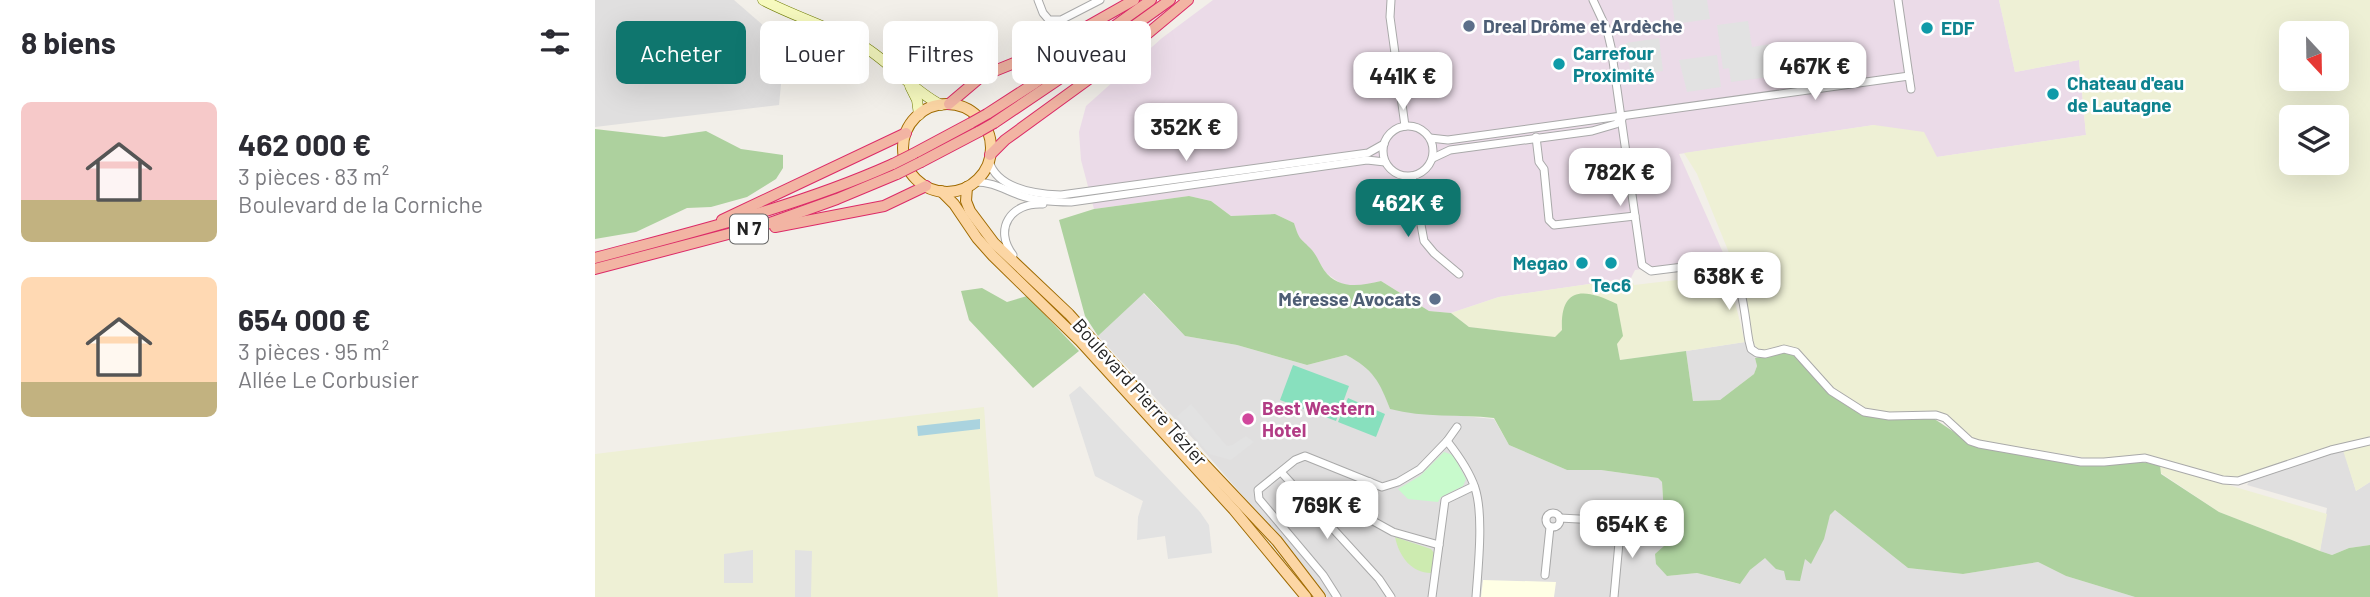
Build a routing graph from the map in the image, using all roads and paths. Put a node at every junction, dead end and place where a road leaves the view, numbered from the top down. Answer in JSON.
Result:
{"nodes":[{"id":1,"x":763,"y":0,"type":"edge"},
{"id":2,"x":1038,"y":0,"type":"edge"},
{"id":3,"x":1100,"y":0,"type":"edge"},
{"id":4,"x":1134,"y":0,"type":"edge"},
{"id":5,"x":1151,"y":0,"type":"edge"},
{"id":6,"x":1170,"y":0,"type":"edge"},
{"id":7,"x":1188,"y":0,"type":"edge"},
{"id":8,"x":1391,"y":0,"type":"edge"},
{"id":9,"x":1593,"y":0,"type":"edge"},
{"id":10,"x":1898,"y":0,"type":"edge"},
{"id":11,"x":883,"y":60,"type":"edge"},
{"id":12,"x":1909,"y":76,"type":"junction"},
{"id":13,"x":909,"y":84,"type":"edge"},
{"id":14,"x":911,"y":84,"type":"edge"},
{"id":15,"x":1911,"y":89,"type":"dead end"},
{"id":16,"x":948,"y":105,"type":"junction"},
{"id":17,"x":919,"y":115,"type":"junction"},
{"id":18,"x":1621,"y":117,"type":"junction"},
{"id":19,"x":990,"y":118,"type":"junction"},
{"id":20,"x":1405,"y":126,"type":"junction"},
{"id":21,"x":1535,"y":128,"type":"junction"},
{"id":22,"x":906,"y":133,"type":"junction"},
{"id":23,"x":1430,"y":138,"type":"junction"},
{"id":24,"x":1536,"y":138,"type":"junction"},
{"id":25,"x":1384,"y":144,"type":"junction"},
{"id":26,"x":989,"y":158,"type":"junction"},
{"id":27,"x":1433,"y":158,"type":"junction"},
{"id":28,"x":1385,"y":162,"type":"junction"},
{"id":29,"x":895,"y":169,"type":"junction"},
{"id":30,"x":1412,"y":176,"type":"junction"},
{"id":31,"x":971,"y":184,"type":"junction"},
{"id":32,"x":926,"y":186,"type":"junction"},
{"id":33,"x":941,"y":191,"type":"junction"},
{"id":34,"x":1071,"y":202,"type":"junction"},
{"id":35,"x":1635,"y":216,"type":"junction"},
{"id":36,"x":695,"y":232,"type":"junction"},
{"id":37,"x":693,"y":244,"type":"junction"},
{"id":38,"x":595,"y":258,"type":"edge"},
{"id":39,"x":595,"y":270,"type":"edge"},
{"id":40,"x":1459,"y":274,"type":"dead end"},
{"id":41,"x":1040,"y":285,"type":"junction"},
{"id":42,"x":1457,"y":427,"type":"dead end"},
{"id":43,"x":1447,"y":441,"type":"junction"},
{"id":44,"x":2370,"y":441,"type":"edge"},
{"id":45,"x":1281,"y":472,"type":"junction"},
{"id":46,"x":1370,"y":482,"type":"junction"},
{"id":47,"x":1474,"y":485,"type":"junction"},
{"id":48,"x":1357,"y":511,"type":"junction"},
{"id":49,"x":1319,"y":515,"type":"junction"},
{"id":50,"x":1621,"y":521,"type":"junction"},
{"id":51,"x":1656,"y":528,"type":"dead end"},
{"id":52,"x":1439,"y":545,"type":"junction"},
{"id":53,"x":1545,"y":575,"type":"dead end"},
{"id":54,"x":1306,"y":597,"type":"edge"},
{"id":55,"x":1320,"y":597,"type":"edge"},
{"id":56,"x":1337,"y":597,"type":"edge"},
{"id":57,"x":1391,"y":597,"type":"edge"},
{"id":58,"x":1432,"y":597,"type":"edge"},
{"id":59,"x":1476,"y":597,"type":"edge"},
{"id":60,"x":1614,"y":597,"type":"edge"}],
"edges":[{"from":1,"to":11,"type":"main road"},
{"from":2,"to":3,"type":"street"},
{"from":4,"to":16,"type":"highway"},
{"from":5,"to":19,"type":"highway","number":"N 7"},
{"from":6,"to":19,"type":"highway","number":"N 7"},
{"from":7,"to":26,"type":"highway"},
{"from":8,"to":20,"type":"street"},
{"from":9,"to":18,"type":"street"},
{"from":10,"to":12,"type":"street"},
{"from":12,"to":15,"type":"street"},
{"from":12,"to":18,"type":"street"},
{"from":13,"to":17,"type":"main road"},
{"from":14,"to":16,"type":"main road"},
{"from":16,"to":17,"type":"main road"},
{"from":16,"to":26,"type":"main road"},
{"from":17,"to":22,"type":"main road"},
{"from":18,"to":21,"type":"street"},
{"from":18,"to":24,"type":"street"},
{"from":18,"to":35,"type":"street"},
{"from":19,"to":29,"type":"highway","number":"N 7","bridge":true},
{"from":20,"to":23,"type":"street"},
{"from":20,"to":25,"type":"street"},
{"from":21,"to":23,"type":"street"},
{"from":21,"to":24,"type":"street"},
{"from":22,"to":32,"type":"main road"},
{"from":22,"to":36,"type":"highway"},
{"from":23,"to":27,"type":"street"},
{"from":24,"to":27,"type":"street"},
{"from":24,"to":35,"type":"street"},
{"from":25,"to":26,"type":"street"},
{"from":25,"to":28,"type":"street"},
{"from":26,"to":31,"type":"main road"},
{"from":27,"to":30,"type":"street"},
{"from":28,"to":30,"type":"street"},
{"from":28,"to":34,"type":"street"},
{"from":29,"to":36,"type":"highway","number":"N 7"},
{"from":29,"to":37,"type":"highway","number":"N 7"},
{"from":30,"to":40,"type":"street"},
{"from":31,"to":33,"type":"main road"},
{"from":31,"to":34,"type":"street"},
{"from":31,"to":41,"type":"main road","name":"Boulevard Pierre Tézier"},
{"from":32,"to":33,"type":"main road"},
{"from":32,"to":37,"type":"highway"},
{"from":33,"to":54,"type":"main road","name":"Boulevard Pierre Tézier"},
{"from":34,"to":41,"type":"street"},
{"from":35,"to":44,"type":"street"},
{"from":36,"to":38,"type":"highway","number":"N 7"},
{"from":37,"to":39,"type":"highway","number":"N 7"},
{"from":41,"to":55,"type":"main road","name":"Boulevard Pierre Tézier"},
{"from":42,"to":43,"type":"street"},
{"from":43,"to":46,"type":"street"},
{"from":43,"to":47,"type":"street"},
{"from":45,"to":46,"type":"street"},
{"from":45,"to":49,"type":"street"},
{"from":45,"to":56,"type":"street"},
{"from":46,"to":48,"type":"street"},
{"from":47,"to":52,"type":"street"},
{"from":47,"to":59,"type":"street"},
{"from":48,"to":49,"type":"street"},
{"from":48,"to":52,"type":"street"},
{"from":49,"to":57,"type":"street"},
{"from":50,"to":51,"type":"street"},
{"from":50,"to":53,"type":"street"},
{"from":50,"to":60,"type":"street"},
{"from":52,"to":58,"type":"street"}]}
